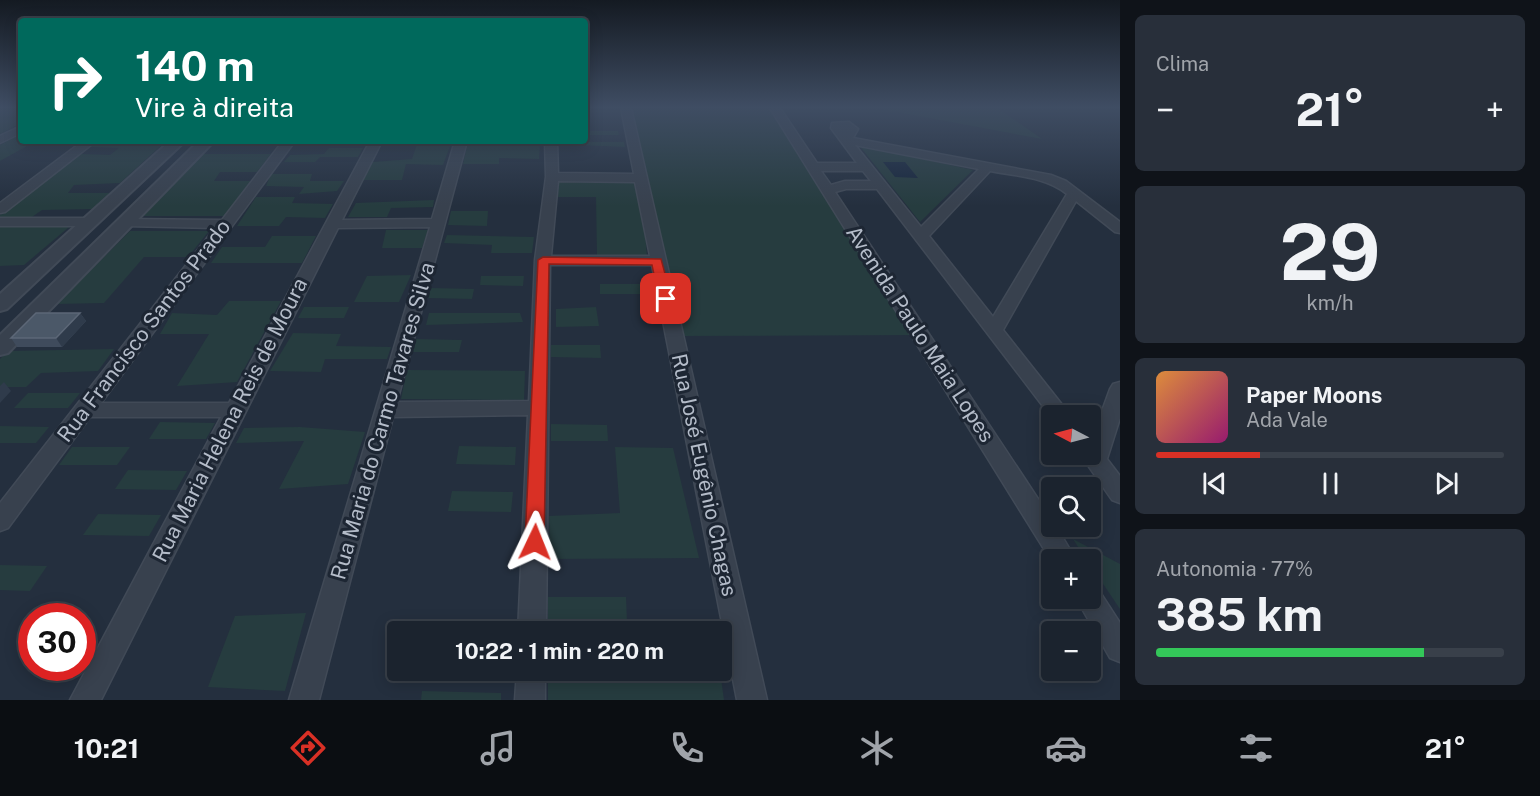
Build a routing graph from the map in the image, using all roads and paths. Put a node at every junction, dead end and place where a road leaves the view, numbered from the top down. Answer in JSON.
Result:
{"nodes":[{"id":1,"x":633,"y":141,"type":"edge"},
{"id":2,"x":797,"y":141,"type":"edge"},
{"id":3,"x":847,"y":141,"type":"edge"},
{"id":4,"x":849,"y":141,"type":"edge"},
{"id":5,"x":86,"y":144,"type":"edge"},
{"id":6,"x":175,"y":144,"type":"edge"},
{"id":7,"x":204,"y":144,"type":"edge"},
{"id":8,"x":287,"y":144,"type":"edge"},
{"id":9,"x":374,"y":144,"type":"edge"},
{"id":10,"x":460,"y":144,"type":"edge"},
{"id":11,"x":551,"y":144,"type":"edge"},
{"id":12,"x":814,"y":167,"type":"junction"},
{"id":13,"x":867,"y":167,"type":"junction"},
{"id":14,"x":987,"y":167,"type":"junction"},
{"id":15,"x":552,"y":177,"type":"junction"},
{"id":16,"x":640,"y":178,"type":"junction"},
{"id":17,"x":880,"y":185,"type":"junction"},
{"id":18,"x":834,"y":192,"type":"junction"},
{"id":19,"x":1074,"y":194,"type":"junction"},
{"id":20,"x":0,"y":209,"type":"edge"},
{"id":21,"x":0,"y":222,"type":"edge"},
{"id":22,"x":90,"y":222,"type":"junction"},
{"id":23,"x":125,"y":222,"type":"junction"},
{"id":24,"x":438,"y":223,"type":"junction"},
{"id":25,"x":225,"y":224,"type":"junction"},
{"id":26,"x":333,"y":224,"type":"junction"},
{"id":27,"x":1120,"y":229,"type":"edge"},
{"id":28,"x":921,"y":236,"type":"junction"},
{"id":29,"x":543,"y":260,"type":"junction"},
{"id":30,"x":657,"y":261,"type":"junction"},
{"id":31,"x":0,"y":306,"type":"edge"},
{"id":32,"x":994,"y":331,"type":"junction"},
{"id":33,"x":0,"y":348,"type":"edge"},
{"id":34,"x":1120,"y":389,"type":"edge"},
{"id":35,"x":1052,"y":405,"type":"edge"},
{"id":36,"x":539,"y":408,"type":"junction"},
{"id":37,"x":84,"y":410,"type":"junction"},
{"id":38,"x":235,"y":410,"type":"junction"},
{"id":39,"x":386,"y":410,"type":"junction"},
{"id":40,"x":1101,"y":436,"type":"edge"},
{"id":41,"x":1100,"y":465,"type":"edge"},
{"id":42,"x":1120,"y":493,"type":"edge"},
{"id":43,"x":0,"y":521,"type":"edge"},
{"id":44,"x":1057,"y":549,"type":"edge"},
{"id":45,"x":1096,"y":609,"type":"edge"},
{"id":46,"x":532,"y":621,"type":"edge"},
{"id":47,"x":1120,"y":648,"type":"edge"},
{"id":48,"x":531,"y":681,"type":"edge"},
{"id":49,"x":85,"y":700,"type":"edge"},
{"id":50,"x":304,"y":700,"type":"edge"},
{"id":51,"x":530,"y":700,"type":"edge"},
{"id":52,"x":752,"y":700,"type":"edge"}],
"edges":[{"from":1,"to":16,"type":"street","name":"Rua José Eugênio Chagas"},
{"from":2,"to":12,"type":"street","name":"Avenida Paulo Maia Lopes"},
{"from":3,"to":13,"type":"street"},
{"from":4,"to":14,"type":"street"},
{"from":5,"to":20,"type":"street"},
{"from":6,"to":22,"type":"street"},
{"from":7,"to":23,"type":"street"},
{"from":8,"to":25,"type":"street","name":"Rua Francisco Santos Prado"},
{"from":9,"to":26,"type":"street","name":"Rua Maria Helena Reis de Moura"},
{"from":10,"to":24,"type":"street","name":"Rua Maria do Carmo Tavares Silva"},
{"from":11,"to":15,"type":"street"},
{"from":12,"to":13,"type":"street"},
{"from":12,"to":18,"type":"street","name":"Avenida Paulo Maia Lopes"},
{"from":13,"to":17,"type":"street"},
{"from":14,"to":19,"type":"street"},
{"from":14,"to":28,"type":"street"},
{"from":15,"to":16,"type":"street"},
{"from":15,"to":29,"type":"street"},
{"from":16,"to":30,"type":"street","name":"Rua José Eugênio Chagas"},
{"from":17,"to":18,"type":"street"},
{"from":17,"to":28,"type":"street"},
{"from":18,"to":44,"type":"street","name":"Avenida Paulo Maia Lopes"},
{"from":19,"to":27,"type":"street"},
{"from":19,"to":32,"type":"street"},
{"from":21,"to":22,"type":"street"},
{"from":22,"to":31,"type":"street"},
{"from":23,"to":25,"type":"street"},
{"from":23,"to":33,"type":"street"},
{"from":24,"to":26,"type":"street"},
{"from":24,"to":39,"type":"street","name":"Rua Maria do Carmo Tavares Silva"},
{"from":25,"to":37,"type":"street","name":"Rua Francisco Santos Prado"},
{"from":26,"to":38,"type":"street","name":"Rua Maria Helena Reis de Moura"},
{"from":28,"to":32,"type":"street"},
{"from":29,"to":30,"type":"street"},
{"from":29,"to":36,"type":"street"},
{"from":30,"to":52,"type":"street","name":"Rua José Eugênio Chagas"},
{"from":32,"to":35,"type":"street"},
{"from":34,"to":40,"type":"street"},
{"from":36,"to":39,"type":"street"},
{"from":36,"to":46,"type":"street"},
{"from":37,"to":38,"type":"street"},
{"from":37,"to":43,"type":"street","name":"Rua Francisco Santos Prado"},
{"from":38,"to":49,"type":"street","name":"Rua Maria Helena Reis de Moura"},
{"from":39,"to":50,"type":"street","name":"Rua Maria do Carmo Tavares Silva"},
{"from":41,"to":42,"type":"street"},
{"from":45,"to":47,"type":"street"},
{"from":48,"to":51,"type":"street"}]}
